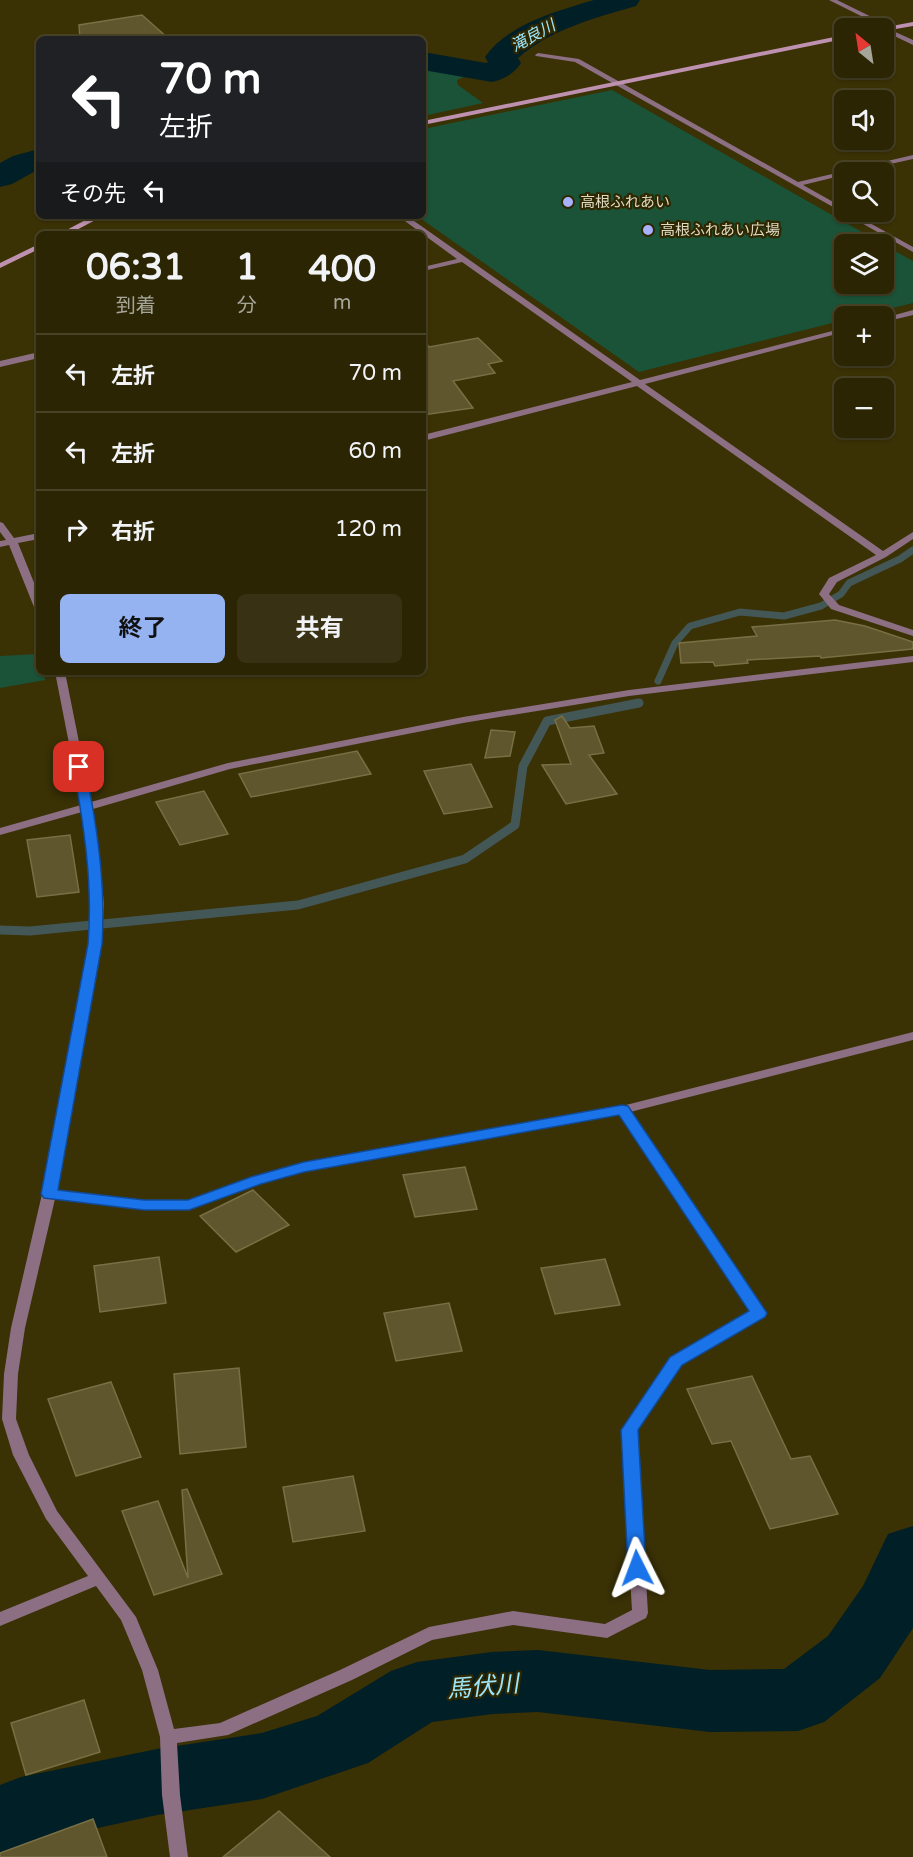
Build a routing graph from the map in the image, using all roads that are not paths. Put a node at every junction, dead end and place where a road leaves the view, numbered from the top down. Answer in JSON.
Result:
{"nodes":[{"id":1,"x":832,"y":0,"type":"edge"},
{"id":2,"x":866,"y":18,"type":"edge"},
{"id":3,"x":913,"y":24,"type":"edge"},
{"id":4,"x":894,"y":28,"type":"edge"},
{"id":5,"x":894,"y":33,"type":"edge"},
{"id":6,"x":834,"y":39,"type":"edge"},
{"id":7,"x":913,"y":43,"type":"edge"},
{"id":8,"x":538,"y":55,"type":"dead end"},
{"id":9,"x":620,"y":82,"type":"junction"},
{"id":10,"x":426,"y":122,"type":"edge"},
{"id":11,"x":913,"y":156,"type":"edge"},
{"id":12,"x":889,"y":162,"type":"edge"},
{"id":13,"x":834,"y":176,"type":"edge"},
{"id":14,"x":797,"y":184,"type":"junction"},
{"id":15,"x":834,"y":205,"type":"edge"},
{"id":16,"x":93,"y":219,"type":"edge"},
{"id":17,"x":406,"y":219,"type":"edge"},
{"id":18,"x":864,"y":222,"type":"edge"},
{"id":19,"x":69,"y":231,"type":"edge"},
{"id":20,"x":422,"y":231,"type":"edge"},
{"id":21,"x":426,"y":234,"type":"edge"},
{"id":22,"x":36,"y":248,"type":"edge"},
{"id":23,"x":913,"y":250,"type":"edge"},
{"id":24,"x":462,"y":260,"type":"junction"},
{"id":25,"x":0,"y":266,"type":"edge"},
{"id":26,"x":426,"y":268,"type":"edge"},
{"id":27,"x":913,"y":312,"type":"edge"},
{"id":28,"x":894,"y":317,"type":"edge"},
{"id":29,"x":834,"y":333,"type":"edge"},
{"id":30,"x":36,"y":356,"type":"edge"},
{"id":31,"x":0,"y":364,"type":"edge"},
{"id":32,"x":639,"y":383,"type":"junction"},
{"id":33,"x":426,"y":437,"type":"edge"},
{"id":34,"x":0,"y":525,"type":"edge"},
{"id":35,"x":913,"y":535,"type":"edge"},
{"id":36,"x":36,"y":537,"type":"edge"},
{"id":37,"x":13,"y":543,"type":"junction"},
{"id":38,"x":0,"y":544,"type":"edge"},
{"id":39,"x":883,"y":555,"type":"junction"},
{"id":40,"x":36,"y":600,"type":"edge"},
{"id":41,"x":913,"y":633,"type":"edge"},
{"id":42,"x":913,"y":659,"type":"edge"},
{"id":43,"x":61,"y":675,"type":"edge"},
{"id":44,"x":87,"y":808,"type":"junction"},
{"id":45,"x":0,"y":832,"type":"edge"},
{"id":46,"x":913,"y":1036,"type":"edge"},
{"id":47,"x":622,"y":1110,"type":"junction"},
{"id":48,"x":49,"y":1194,"type":"junction"},
{"id":49,"x":99,"y":1578,"type":"junction"},
{"id":50,"x":0,"y":1619,"type":"edge"},
{"id":51,"x":168,"y":1745,"type":"junction"},
{"id":52,"x":179,"y":1857,"type":"edge"}],
"edges":[{"from":1,"to":2,"type":"street"},
{"from":3,"to":4,"type":"street"},
{"from":5,"to":7,"type":"street"},
{"from":6,"to":9,"type":"street"},
{"from":8,"to":9,"type":"street"},
{"from":9,"to":10,"type":"street"},
{"from":9,"to":14,"type":"street"},
{"from":11,"to":12,"type":"street"},
{"from":13,"to":14,"type":"street"},
{"from":14,"to":15,"type":"street"},
{"from":16,"to":19,"type":"street"},
{"from":17,"to":20,"type":"street"},
{"from":18,"to":23,"type":"street"},
{"from":21,"to":24,"type":"street"},
{"from":22,"to":25,"type":"street"},
{"from":24,"to":26,"type":"street"},
{"from":24,"to":32,"type":"street"},
{"from":27,"to":28,"type":"street"},
{"from":29,"to":32,"type":"street"},
{"from":30,"to":31,"type":"street"},
{"from":32,"to":33,"type":"street"},
{"from":32,"to":39,"type":"street"},
{"from":34,"to":37,"type":"street"},
{"from":35,"to":39,"type":"street"},
{"from":36,"to":37,"type":"street"},
{"from":37,"to":38,"type":"street"},
{"from":37,"to":40,"type":"street"},
{"from":39,"to":41,"type":"street"},
{"from":42,"to":44,"type":"street"},
{"from":43,"to":44,"type":"street"},
{"from":44,"to":45,"type":"street"},
{"from":44,"to":48,"type":"street"},
{"from":46,"to":47,"type":"street"},
{"from":47,"to":48,"type":"street"},
{"from":47,"to":51,"type":"street"},
{"from":48,"to":49,"type":"street"},
{"from":49,"to":50,"type":"street"},
{"from":49,"to":51,"type":"street"},
{"from":51,"to":52,"type":"street"}]}
